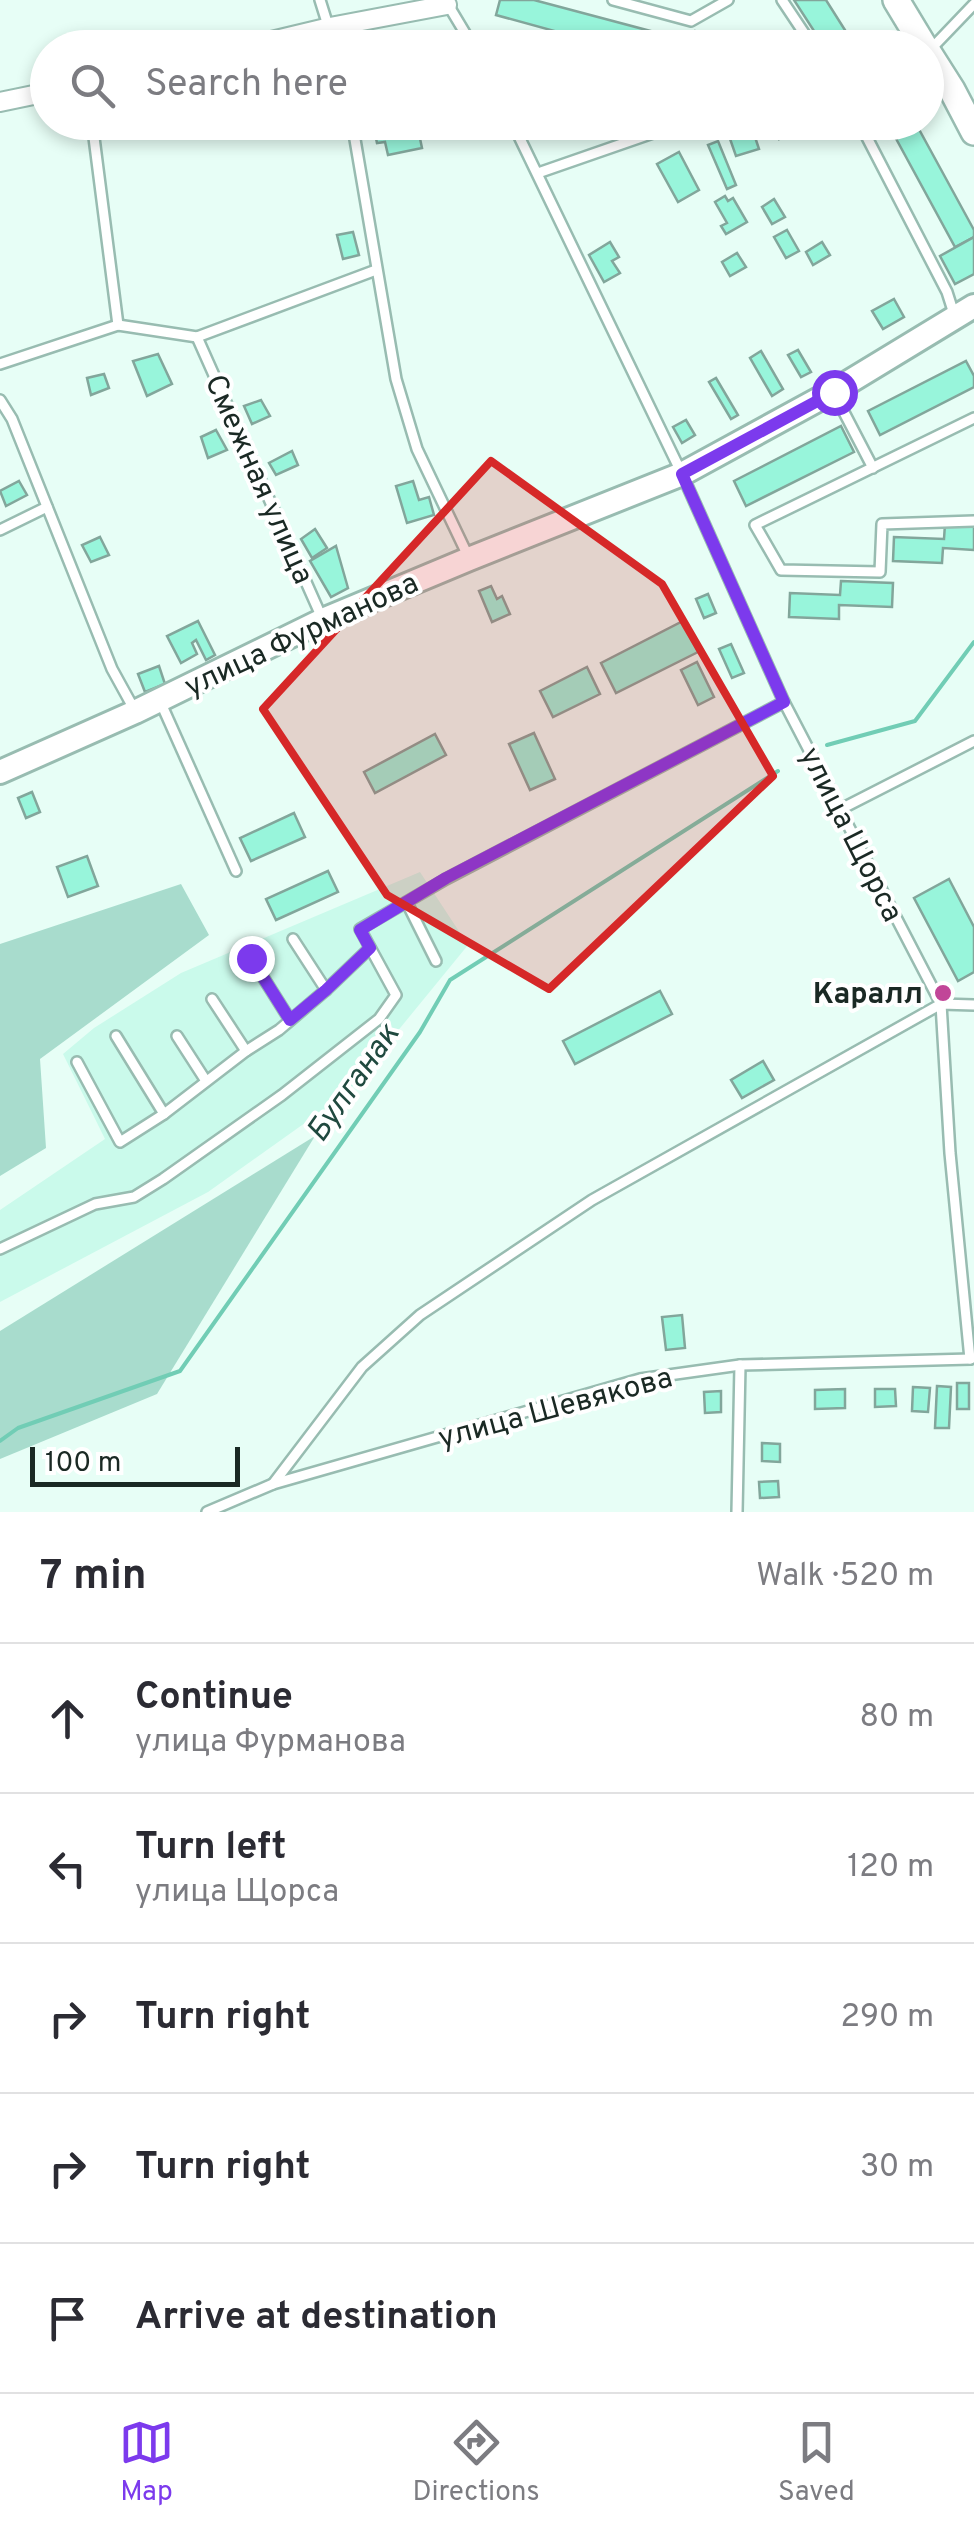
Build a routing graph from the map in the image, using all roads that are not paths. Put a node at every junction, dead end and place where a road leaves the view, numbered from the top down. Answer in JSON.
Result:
{"nodes":[{"id":1,"x":320,"y":0,"type":"edge"},
{"id":2,"x":614,"y":0,"type":"edge"},
{"id":3,"x":728,"y":0,"type":"edge"},
{"id":4,"x":782,"y":0,"type":"edge"},
{"id":5,"x":896,"y":0,"type":"edge"},
{"id":6,"x":447,"y":3,"type":"edge"},
{"id":7,"x":974,"y":4,"type":"edge"},
{"id":8,"x":330,"y":28,"type":"junction"},
{"id":9,"x":321,"y":30,"type":"edge"},
{"id":10,"x":463,"y":30,"type":"edge"},
{"id":11,"x":802,"y":30,"type":"edge"},
{"id":12,"x":915,"y":30,"type":"edge"},
{"id":13,"x":944,"y":33,"type":"edge"},
{"id":14,"x":944,"y":77,"type":"edge"},
{"id":15,"x":30,"y":96,"type":"edge"},
{"id":16,"x":0,"y":102,"type":"edge"},
{"id":17,"x":974,"y":132,"type":"edge"},
{"id":18,"x":94,"y":140,"type":"edge"},
{"id":19,"x":355,"y":140,"type":"edge"},
{"id":20,"x":521,"y":140,"type":"edge"},
{"id":21,"x":632,"y":140,"type":"edge"},
{"id":22,"x":869,"y":140,"type":"edge"},
{"id":23,"x":538,"y":173,"type":"junction"},
{"id":24,"x":376,"y":270,"type":"junction"},
{"id":25,"x":967,"y":315,"type":"edge"},
{"id":26,"x":118,"y":325,"type":"junction"},
{"id":27,"x":197,"y":337,"type":"junction"},
{"id":28,"x":0,"y":364,"type":"edge"},
{"id":29,"x":834,"y":392,"type":"junction"},
{"id":30,"x":0,"y":400,"type":"edge"},
{"id":31,"x":974,"y":418,"type":"edge"},
{"id":32,"x":873,"y":468,"type":"junction"},
{"id":33,"x":682,"y":474,"type":"junction"},
{"id":34,"x":46,"y":508,"type":"junction"},
{"id":35,"x":974,"y":522,"type":"edge"},
{"id":36,"x":0,"y":530,"type":"edge"},
{"id":37,"x":469,"y":558,"type":"junction"},
{"id":38,"x":324,"y":620,"type":"junction"},
{"id":39,"x":159,"y":700,"type":"junction"},
{"id":40,"x":784,"y":702,"type":"junction"},
{"id":41,"x":135,"y":712,"type":"junction"},
{"id":42,"x":974,"y":741,"type":"edge"},
{"id":43,"x":0,"y":772,"type":"edge"},
{"id":44,"x":839,"y":810,"type":"junction"},
{"id":45,"x":236,"y":872,"type":"dead end"},
{"id":46,"x":408,"y":903,"type":"junction"},
{"id":47,"x":293,"y":939,"type":"dead end"},
{"id":48,"x":370,"y":948,"type":"junction"},
{"id":49,"x":251,"y":958,"type":"dead end"},
{"id":50,"x":436,"y":962,"type":"dead end"},
{"id":51,"x":326,"y":990,"type":"junction"},
{"id":52,"x":212,"y":999,"type":"dead end"},
{"id":53,"x":941,"y":1004,"type":"junction"},
{"id":54,"x":974,"y":1005,"type":"edge"},
{"id":55,"x":290,"y":1020,"type":"junction"},
{"id":56,"x":116,"y":1036,"type":"dead end"},
{"id":57,"x":177,"y":1036,"type":"dead end"},
{"id":58,"x":246,"y":1051,"type":"junction"},
{"id":59,"x":77,"y":1062,"type":"dead end"},
{"id":60,"x":206,"y":1082,"type":"junction"},
{"id":61,"x":164,"y":1114,"type":"junction"},
{"id":62,"x":0,"y":1249,"type":"edge"},
{"id":63,"x":972,"y":1359,"type":"edge"},
{"id":64,"x":740,"y":1365,"type":"junction"},
{"id":65,"x":273,"y":1484,"type":"junction"},
{"id":66,"x":208,"y":1512,"type":"edge"},
{"id":67,"x":737,"y":1512,"type":"edge"}],
"edges":[{"from":1,"to":8,"type":"lane"},
{"from":2,"to":3,"type":"lane"},
{"from":4,"to":11,"type":"lane"},
{"from":5,"to":12,"type":"main road"},
{"from":6,"to":8,"type":"street"},
{"from":6,"to":10,"type":"lane"},
{"from":7,"to":13,"type":"lane"},
{"from":8,"to":9,"type":"street"},
{"from":14,"to":17,"type":"main road"},
{"from":15,"to":16,"type":"street"},
{"from":18,"to":26,"type":"lane"},
{"from":19,"to":24,"type":"lane"},
{"from":20,"to":23,"type":"lane","name":"улица Щорса"},
{"from":21,"to":23,"type":"lane"},
{"from":22,"to":25,"type":"lane"},
{"from":23,"to":33,"type":"lane","name":"улица Щорса"},
{"from":24,"to":27,"type":"lane"},
{"from":24,"to":37,"type":"lane"},
{"from":25,"to":29,"type":"main road","name":"улица Фурманова"},
{"from":26,"to":27,"type":"lane"},
{"from":26,"to":28,"type":"lane"},
{"from":27,"to":38,"type":"lane","name":"Смежная улица"},
{"from":29,"to":32,"type":"lane"},
{"from":29,"to":33,"type":"main road","name":"улица Фурманова"},
{"from":30,"to":34,"type":"lane"},
{"from":31,"to":32,"type":"lane"},
{"from":32,"to":35,"type":"lane"},
{"from":33,"to":37,"type":"main road","name":"улица Фурманова"},
{"from":33,"to":40,"type":"lane","name":"улица Щорса"},
{"from":34,"to":36,"type":"lane"},
{"from":34,"to":41,"type":"lane"},
{"from":37,"to":38,"type":"main road","name":"улица Фурманова"},
{"from":38,"to":39,"type":"main road","name":"улица Фурманова"},
{"from":39,"to":41,"type":"main road","name":"улица Фурманова"},
{"from":39,"to":45,"type":"lane"},
{"from":40,"to":44,"type":"lane","name":"улица Щорса"},
{"from":40,"to":46,"type":"lane"},
{"from":41,"to":43,"type":"main road","name":"улица Фурманова"},
{"from":42,"to":44,"type":"lane"},
{"from":44,"to":53,"type":"lane","name":"улица Щорса"},
{"from":46,"to":48,"type":"lane"},
{"from":46,"to":50,"type":"lane"},
{"from":47,"to":51,"type":"lane"},
{"from":48,"to":51,"type":"lane"},
{"from":48,"to":62,"type":"lane"},
{"from":49,"to":55,"type":"lane"},
{"from":51,"to":55,"type":"lane"},
{"from":52,"to":58,"type":"lane"},
{"from":53,"to":54,"type":"lane"},
{"from":53,"to":63,"type":"lane","name":"улица Щорса"},
{"from":53,"to":65,"type":"lane"},
{"from":55,"to":58,"type":"lane"},
{"from":56,"to":61,"type":"lane"},
{"from":57,"to":60,"type":"lane"},
{"from":58,"to":60,"type":"lane"},
{"from":59,"to":61,"type":"lane"},
{"from":60,"to":61,"type":"lane"},
{"from":63,"to":64,"type":"lane","name":"улица Шевякова"},
{"from":64,"to":65,"type":"lane","name":"улица Шевякова"},
{"from":64,"to":67,"type":"lane"},
{"from":65,"to":66,"type":"lane","name":"улица Шевякова"}]}
